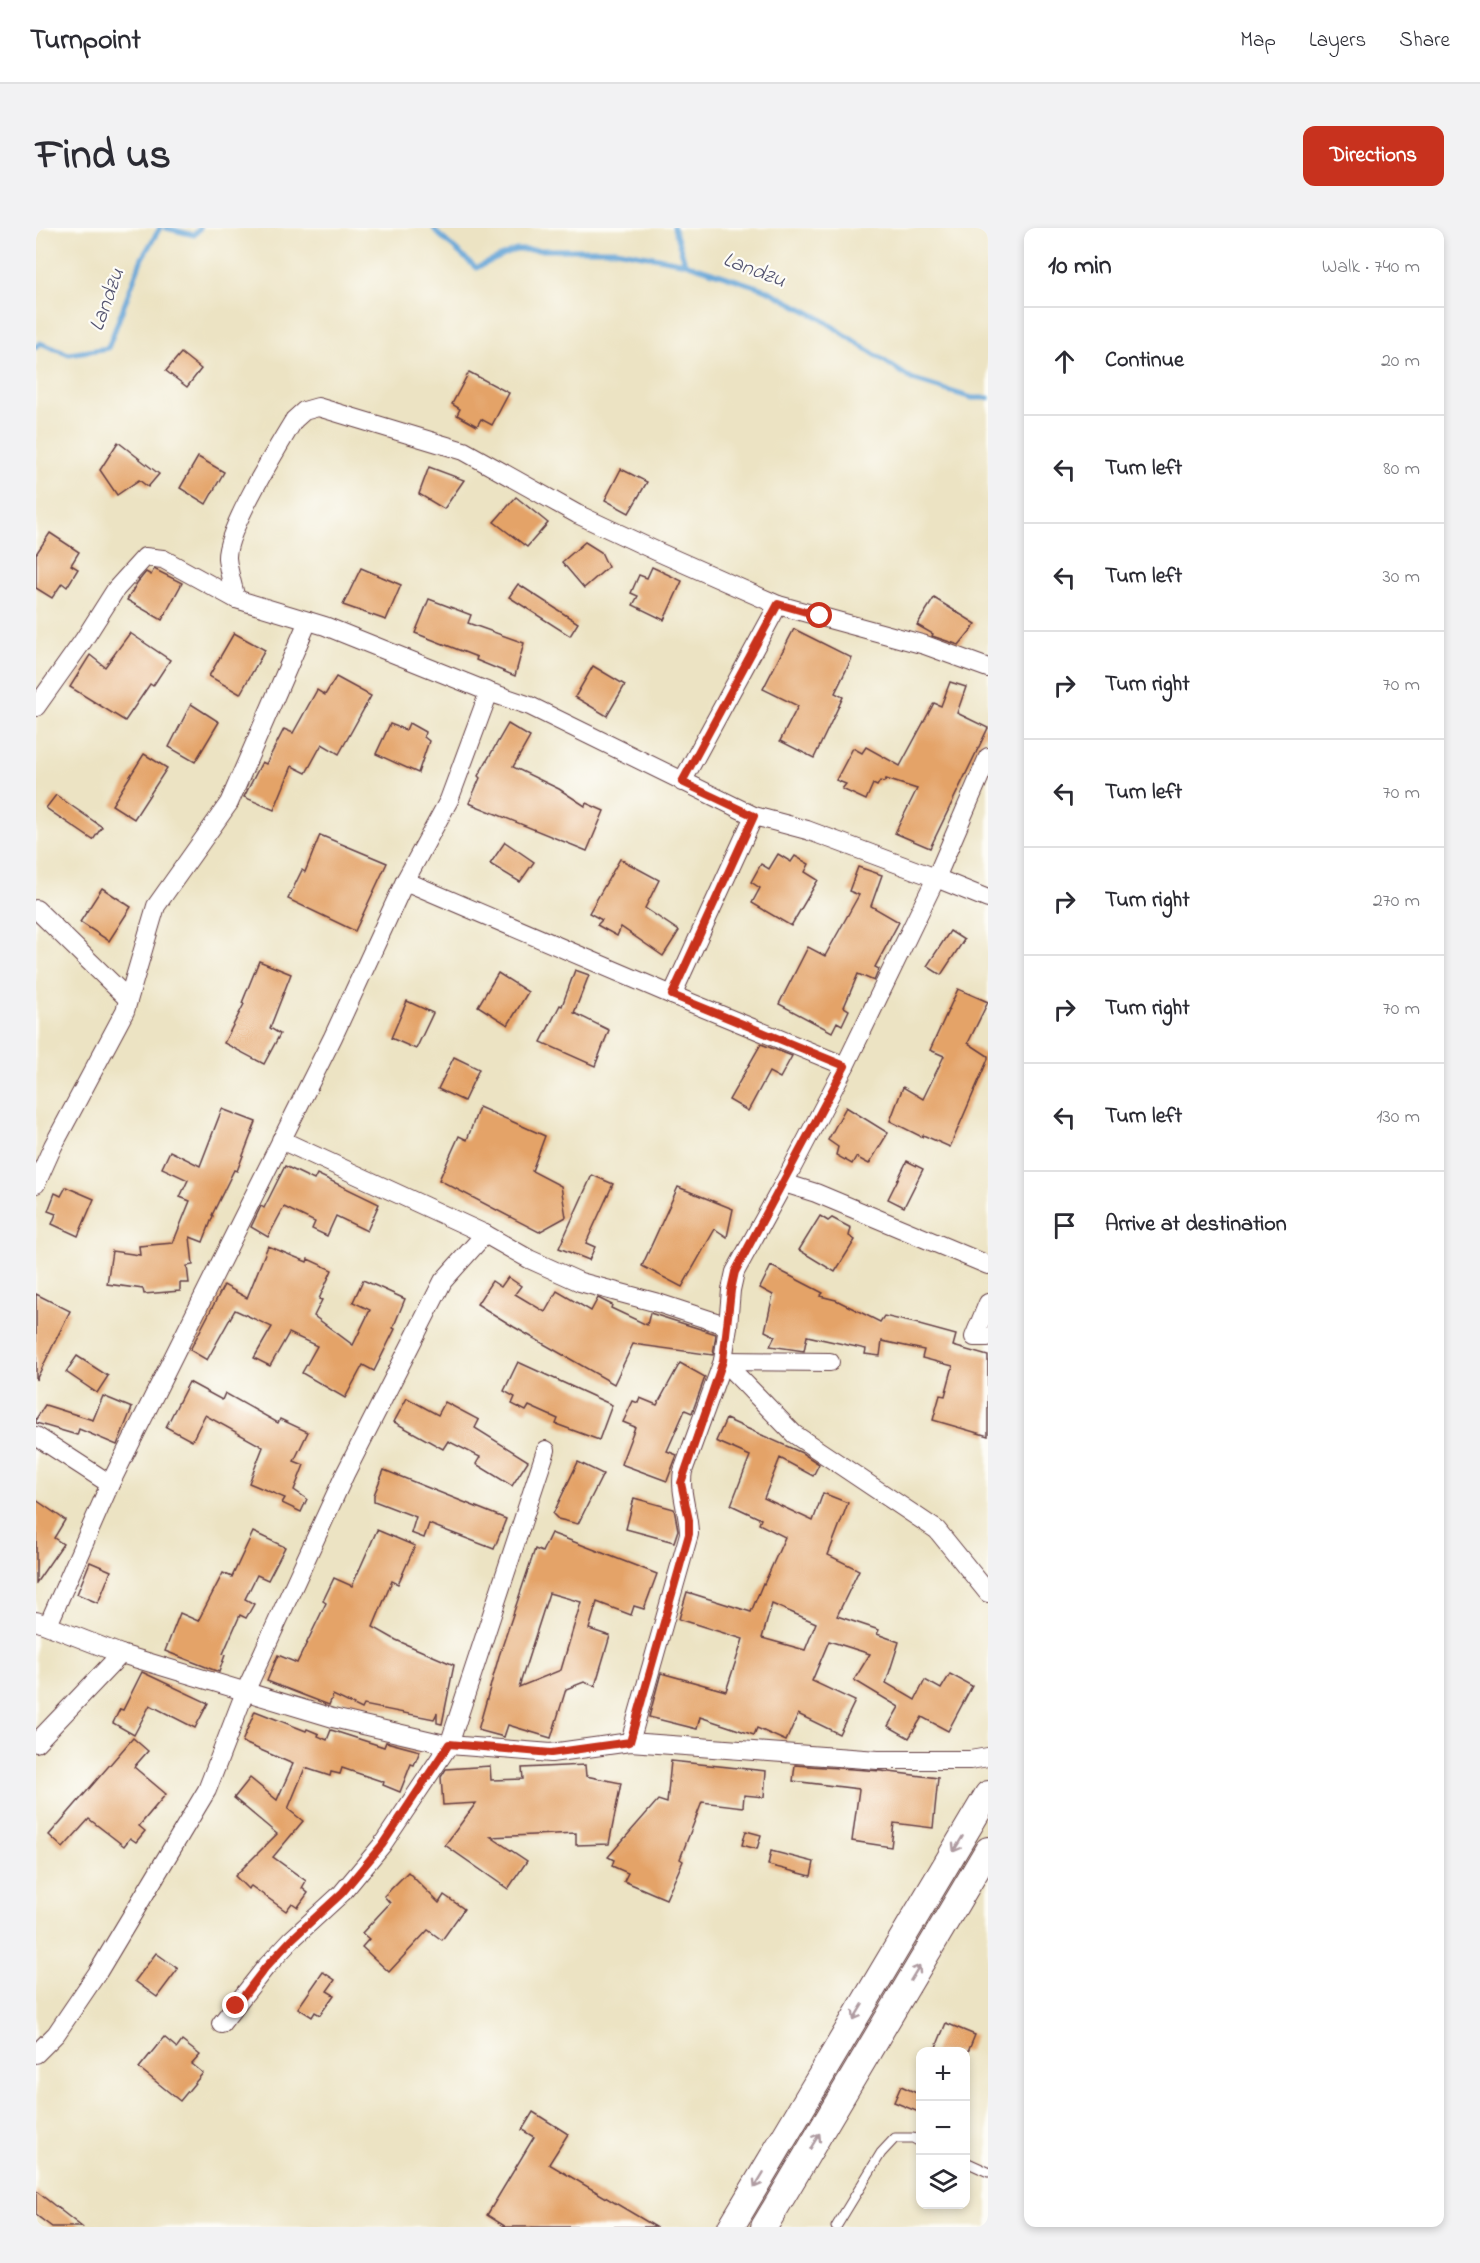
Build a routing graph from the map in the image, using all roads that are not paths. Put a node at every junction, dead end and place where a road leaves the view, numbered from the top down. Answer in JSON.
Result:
{"nodes":[{"id":1,"x":236,"y":599,"type":"junction"},
{"id":2,"x":778,"y":604,"type":"junction"},
{"id":3,"x":308,"y":621,"type":"junction"},
{"id":4,"x":988,"y":668,"type":"edge"},
{"id":5,"x":489,"y":692,"type":"junction"},
{"id":6,"x":36,"y":707,"type":"edge"},
{"id":7,"x":988,"y":757,"type":"edge"},
{"id":8,"x":682,"y":782,"type":"junction"},
{"id":9,"x":754,"y":816,"type":"junction"},
{"id":10,"x":936,"y":878,"type":"junction"},
{"id":11,"x":405,"y":882,"type":"junction"},
{"id":12,"x":988,"y":899,"type":"edge"},
{"id":13,"x":36,"y":909,"type":"edge"},
{"id":14,"x":672,"y":995,"type":"junction"},
{"id":15,"x":128,"y":999,"type":"junction"},
{"id":16,"x":845,"y":1066,"type":"junction"},
{"id":17,"x":281,"y":1140,"type":"junction"},
{"id":18,"x":784,"y":1183,"type":"junction"},
{"id":19,"x":36,"y":1184,"type":"edge"},
{"id":20,"x":485,"y":1234,"type":"junction"},
{"id":21,"x":988,"y":1265,"type":"edge"},
{"id":22,"x":988,"y":1303,"type":"edge"},
{"id":23,"x":728,"y":1326,"type":"junction"},
{"id":24,"x":988,"y":1337,"type":"edge"},
{"id":25,"x":723,"y":1361,"type":"junction"},
{"id":26,"x":831,"y":1362,"type":"dead end"},
{"id":27,"x":36,"y":1436,"type":"edge"},
{"id":28,"x":546,"y":1450,"type":"dead end"},
{"id":29,"x":110,"y":1485,"type":"junction"},
{"id":30,"x":988,"y":1593,"type":"edge"},
{"id":31,"x":42,"y":1623,"type":"edge"},
{"id":32,"x":121,"y":1654,"type":"junction"},
{"id":33,"x":245,"y":1692,"type":"junction"},
{"id":34,"x":630,"y":1742,"type":"junction"},
{"id":35,"x":36,"y":1743,"type":"edge"},
{"id":36,"x":449,"y":1744,"type":"junction"},
{"id":37,"x":988,"y":1757,"type":"edge"},
{"id":38,"x":988,"y":1794,"type":"edge"},
{"id":39,"x":988,"y":1850,"type":"edge"},
{"id":40,"x":221,"y":2024,"type":"dead end"},
{"id":41,"x":36,"y":2054,"type":"edge"},
{"id":42,"x":916,"y":2140,"type":"edge"},
{"id":43,"x":970,"y":2164,"type":"edge"},
{"id":44,"x":988,"y":2172,"type":"edge"},
{"id":45,"x":731,"y":2227,"type":"edge"},
{"id":46,"x":764,"y":2227,"type":"edge"},
{"id":47,"x":836,"y":2227,"type":"edge"}],
"edges":[{"from":1,"to":2,"type":"street"},
{"from":1,"to":3,"type":"street"},
{"from":1,"to":6,"type":"street"},
{"from":2,"to":4,"type":"street"},
{"from":2,"to":8,"type":"street"},
{"from":3,"to":5,"type":"street"},
{"from":3,"to":15,"type":"street"},
{"from":5,"to":8,"type":"street"},
{"from":5,"to":11,"type":"street"},
{"from":7,"to":10,"type":"street"},
{"from":8,"to":9,"type":"street"},
{"from":9,"to":10,"type":"street"},
{"from":9,"to":14,"type":"street"},
{"from":10,"to":12,"type":"street"},
{"from":10,"to":16,"type":"street"},
{"from":11,"to":14,"type":"street"},
{"from":11,"to":17,"type":"street"},
{"from":13,"to":15,"type":"street"},
{"from":14,"to":16,"type":"street"},
{"from":15,"to":19,"type":"street"},
{"from":16,"to":18,"type":"street"},
{"from":17,"to":20,"type":"street"},
{"from":17,"to":29,"type":"street"},
{"from":18,"to":21,"type":"street"},
{"from":18,"to":23,"type":"street"},
{"from":20,"to":23,"type":"street"},
{"from":20,"to":33,"type":"street"},
{"from":22,"to":24,"type":"street"},
{"from":23,"to":25,"type":"street"},
{"from":25,"to":26,"type":"street"},
{"from":25,"to":30,"type":"street"},
{"from":25,"to":34,"type":"street"},
{"from":27,"to":29,"type":"street"},
{"from":28,"to":36,"type":"street"},
{"from":29,"to":31,"type":"street"},
{"from":31,"to":32,"type":"street"},
{"from":32,"to":33,"type":"street"},
{"from":32,"to":35,"type":"street"},
{"from":33,"to":36,"type":"street"},
{"from":33,"to":41,"type":"street"},
{"from":34,"to":36,"type":"street"},
{"from":34,"to":37,"type":"street"},
{"from":36,"to":40,"type":"street"},
{"from":38,"to":45,"type":"street","one_way":true},
{"from":46,"to":39,"type":"street","one_way":true},
{"from":42,"to":47,"type":"lane"},
{"from":43,"to":44,"type":"lane"}]}
